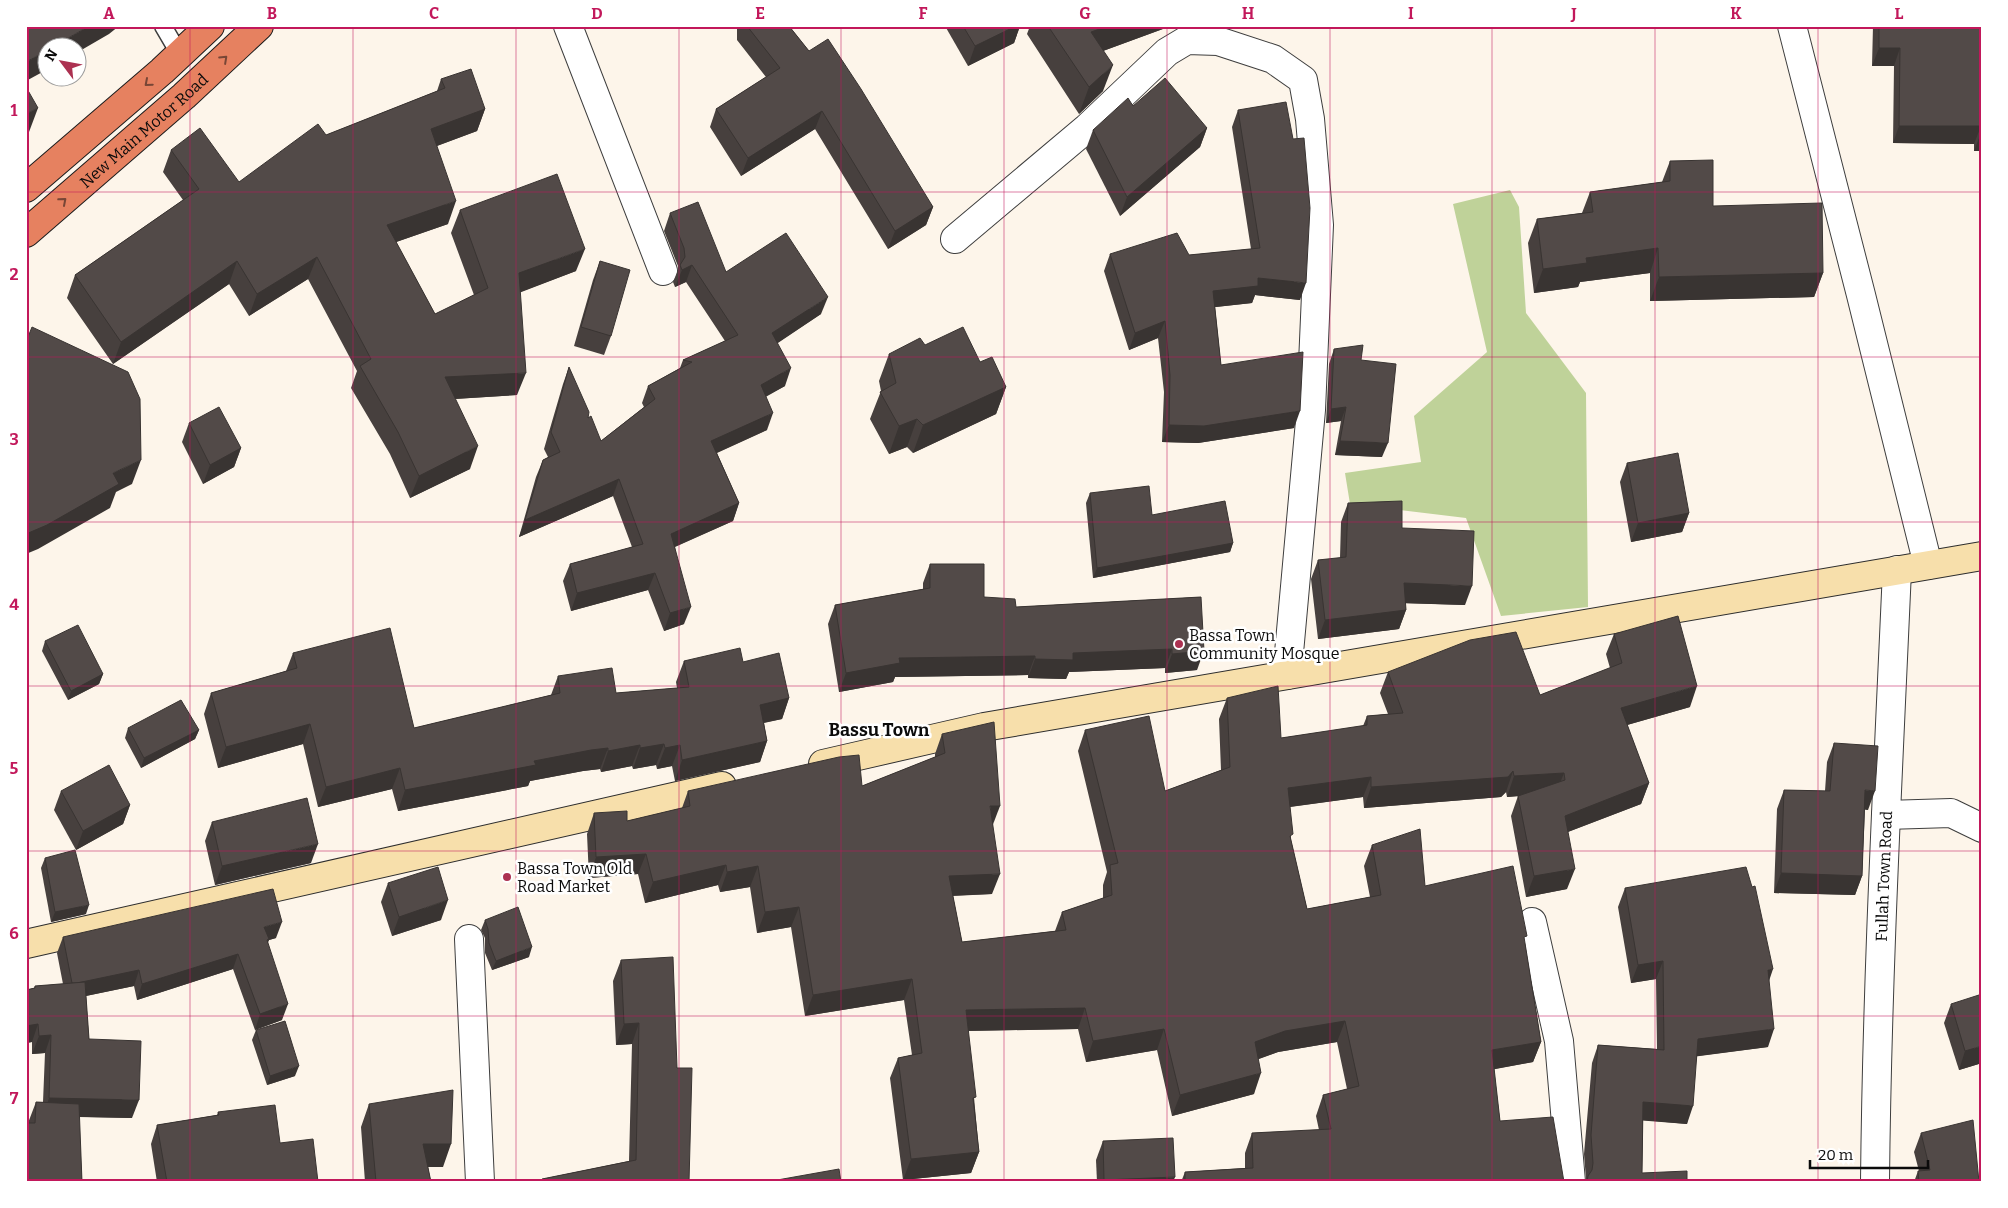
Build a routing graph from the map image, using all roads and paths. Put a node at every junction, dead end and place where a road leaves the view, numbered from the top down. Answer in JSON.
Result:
{"nodes":[{"id":1,"x":163,"y":26,"type":"edge"},
{"id":2,"x":210,"y":26,"type":"edge"},
{"id":3,"x":259,"y":26,"type":"edge"},
{"id":4,"x":568,"y":26,"type":"edge"},
{"id":5,"x":1792,"y":26,"type":"edge"},
{"id":6,"x":180,"y":55,"type":"junction"},
{"id":7,"x":26,"y":188,"type":"edge"},
{"id":8,"x":26,"y":233,"type":"edge"},
{"id":9,"x":955,"y":239,"type":"dead end"},
{"id":10,"x":663,"y":271,"type":"dead end"},
{"id":11,"x":1982,"y":556,"type":"edge"},
{"id":12,"x":1928,"y":564,"type":"junction"},
{"id":13,"x":1897,"y":570,"type":"junction"},
{"id":14,"x":1287,"y":675,"type":"junction"},
{"id":15,"x":800,"y":769,"type":"edge"},
{"id":16,"x":742,"y":782,"type":"edge"},
{"id":17,"x":1886,"y":815,"type":"junction"},
{"id":18,"x":1982,"y":828,"type":"edge"},
{"id":19,"x":1532,"y":922,"type":"dead end"},
{"id":20,"x":469,"y":939,"type":"dead end"},
{"id":21,"x":26,"y":944,"type":"edge"},
{"id":22,"x":480,"y":1182,"type":"edge"},
{"id":23,"x":1570,"y":1182,"type":"edge"},
{"id":24,"x":1875,"y":1182,"type":"edge"}],
"edges":[{"from":1,"to":6,"type":"lane"},
{"from":2,"to":6,"type":"highway","name":"New Main Motor Road"},
{"from":8,"to":3,"type":"highway","name":"New Main Motor Road","one_way":true},
{"from":4,"to":10,"type":"street"},
{"from":5,"to":12,"type":"street"},
{"from":6,"to":7,"type":"highway","name":"New Main Motor Road","one_way":true},
{"from":9,"to":14,"type":"street"},
{"from":11,"to":12,"type":"street"},
{"from":12,"to":13,"type":"street"},
{"from":13,"to":14,"type":"street"},
{"from":13,"to":17,"type":"street","name":"Fullah Town Road"},
{"from":14,"to":15,"type":"street"},
{"from":16,"to":21,"type":"street"},
{"from":17,"to":18,"type":"street"},
{"from":17,"to":24,"type":"street","name":"Fullah Town Road"},
{"from":19,"to":23,"type":"street"},
{"from":20,"to":22,"type":"street"}]}
